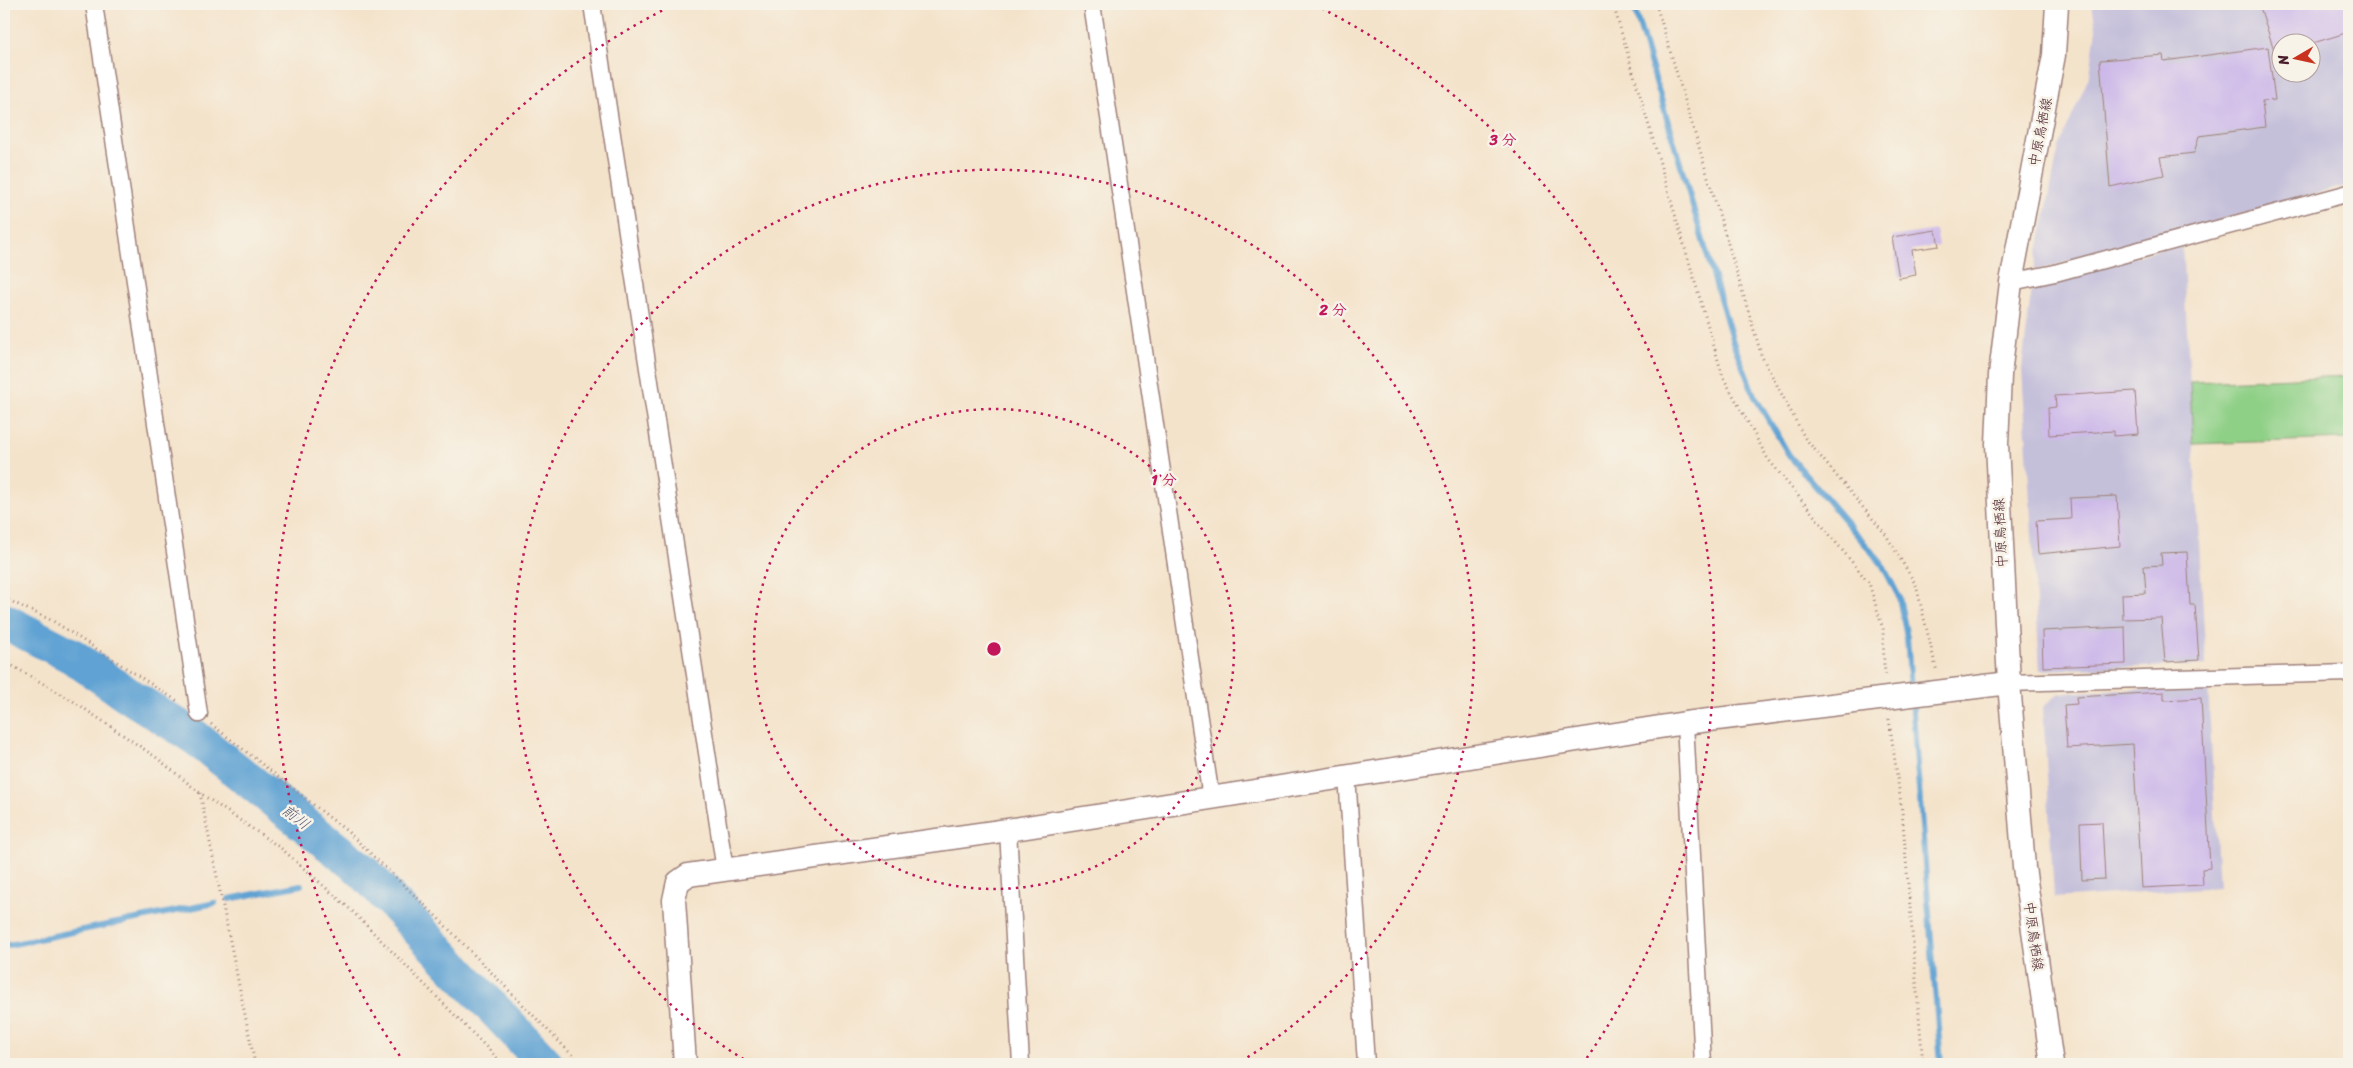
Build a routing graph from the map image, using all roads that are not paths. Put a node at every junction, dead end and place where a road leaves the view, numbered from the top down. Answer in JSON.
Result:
{"nodes":[{"id":1,"x":94,"y":4,"type":"edge"},
{"id":2,"x":592,"y":4,"type":"edge"},
{"id":3,"x":1092,"y":4,"type":"edge"},
{"id":4,"x":2057,"y":4,"type":"edge"},
{"id":5,"x":2349,"y":193,"type":"edge"},
{"id":6,"x":2011,"y":282,"type":"junction"},
{"id":7,"x":2349,"y":673,"type":"edge"},
{"id":8,"x":2009,"y":683,"type":"junction"},
{"id":9,"x":198,"y":714,"type":"road end"},
{"id":10,"x":1685,"y":723,"type":"junction"},
{"id":11,"x":1347,"y":775,"type":"junction"},
{"id":12,"x":1211,"y":798,"type":"junction"},
{"id":13,"x":1008,"y":830,"type":"junction"},
{"id":14,"x":725,"y":870,"type":"junction"},
{"id":15,"x":686,"y":1064,"type":"edge"},
{"id":16,"x":1021,"y":1064,"type":"edge"},
{"id":17,"x":1366,"y":1064,"type":"edge"},
{"id":18,"x":1704,"y":1064,"type":"edge"},
{"id":19,"x":2052,"y":1064,"type":"edge"}],
"edges":[{"from":1,"to":9,"type":"street"},
{"from":2,"to":14,"type":"street"},
{"from":3,"to":12,"type":"street"},
{"from":4,"to":6,"type":"street","name":"中原鳥栖線"},
{"from":5,"to":6,"type":"street"},
{"from":6,"to":8,"type":"street","name":"中原鳥栖線"},
{"from":7,"to":8,"type":"street"},
{"from":8,"to":10,"type":"street"},
{"from":8,"to":19,"type":"street","name":"中原鳥栖線"},
{"from":10,"to":11,"type":"street"},
{"from":10,"to":18,"type":"street"},
{"from":11,"to":12,"type":"street"},
{"from":11,"to":17,"type":"street"},
{"from":12,"to":13,"type":"street"},
{"from":13,"to":14,"type":"street"},
{"from":13,"to":16,"type":"street"},
{"from":14,"to":15,"type":"street"}]}
